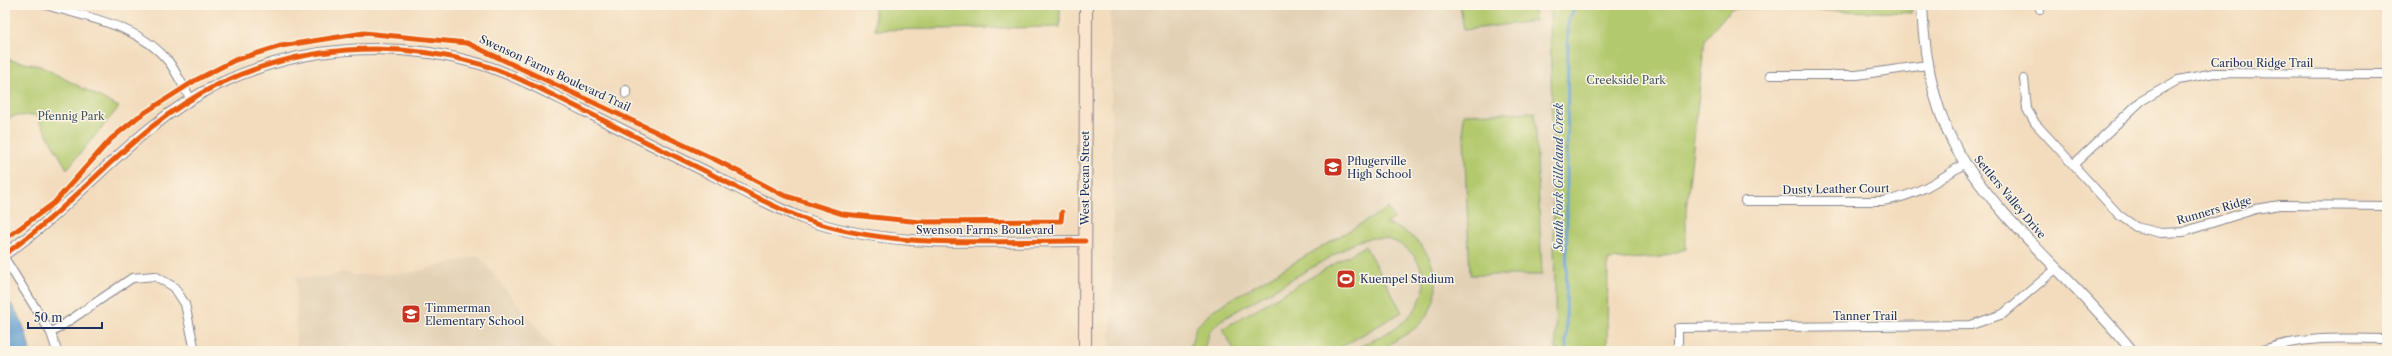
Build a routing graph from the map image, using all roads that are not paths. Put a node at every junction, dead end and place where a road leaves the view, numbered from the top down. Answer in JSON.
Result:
{"nodes":[{"id":1,"x":46,"y":5,"type":"edge"},
{"id":2,"x":1086,"y":5,"type":"edge"},
{"id":3,"x":1922,"y":5,"type":"edge"},
{"id":4,"x":1927,"y":65,"type":"junction"},
{"id":5,"x":2387,"y":74,"type":"edge"},
{"id":6,"x":1770,"y":75,"type":"dead end"},
{"id":7,"x":2024,"y":79,"type":"dead end"},
{"id":8,"x":191,"y":99,"type":"junction"},
{"id":9,"x":1965,"y":163,"type":"junction"},
{"id":10,"x":2073,"y":165,"type":"junction"},
{"id":11,"x":1746,"y":201,"type":"dead end"},
{"id":12,"x":2387,"y":206,"type":"edge"},
{"id":13,"x":1086,"y":241,"type":"junction"},
{"id":14,"x":5,"y":254,"type":"edge"},
{"id":15,"x":5,"y":259,"type":"edge"},
{"id":16,"x":2057,"y":268,"type":"junction"},
{"id":17,"x":51,"y":333,"type":"junction"},
{"id":18,"x":2387,"y":339,"type":"edge"},
{"id":19,"x":57,"y":351,"type":"edge"},
{"id":20,"x":195,"y":351,"type":"edge"},
{"id":21,"x":1085,"y":351,"type":"edge"},
{"id":22,"x":1678,"y":351,"type":"edge"},
{"id":23,"x":2132,"y":351,"type":"edge"},
{"id":24,"x":2261,"y":351,"type":"edge"}],
"edges":[{"from":1,"to":8,"type":"street"},
{"from":2,"to":13,"type":"main road","name":"West Pecan Street"},
{"from":3,"to":4,"type":"street","name":"Settlers Valley Drive"},
{"from":4,"to":6,"type":"street"},
{"from":4,"to":9,"type":"street","name":"Settlers Valley Drive"},
{"from":5,"to":10,"type":"street","name":"Caribou Ridge Trail"},
{"from":7,"to":10,"type":"street","name":"Runners Ridge"},
{"from":8,"to":13,"type":"street","name":"Swenson Farms Boulevard"},
{"from":8,"to":14,"type":"street","name":"Swenson Farms Boulevard"},
{"from":9,"to":11,"type":"street","name":"Dusty Leather Court"},
{"from":9,"to":16,"type":"street","name":"Settlers Valley Drive"},
{"from":10,"to":12,"type":"street","name":"Runners Ridge"},
{"from":13,"to":21,"type":"main road","name":"West Pecan Street"},
{"from":15,"to":17,"type":"street"},
{"from":16,"to":22,"type":"street","name":"Tanner Trail"},
{"from":16,"to":23,"type":"street","name":"Settlers Valley Drive"},
{"from":17,"to":19,"type":"street"},
{"from":17,"to":20,"type":"street"},
{"from":18,"to":24,"type":"street"}]}
